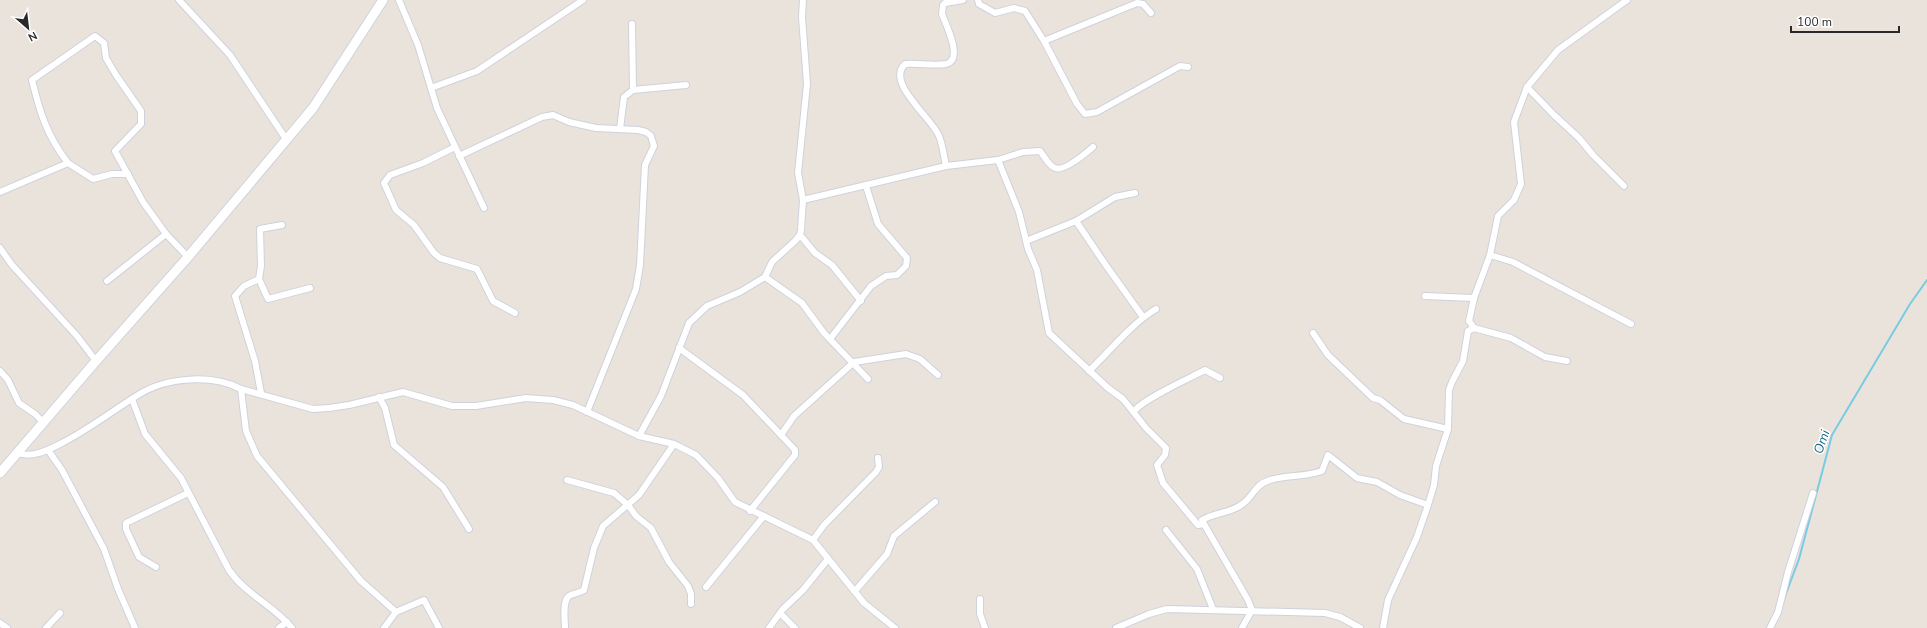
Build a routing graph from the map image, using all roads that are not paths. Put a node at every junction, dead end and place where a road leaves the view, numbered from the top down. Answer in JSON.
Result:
{"nodes":[{"id":1,"x":179,"y":0,"type":"edge"},
{"id":2,"x":383,"y":0,"type":"edge"},
{"id":3,"x":399,"y":0,"type":"edge"},
{"id":4,"x":583,"y":0,"type":"edge"},
{"id":5,"x":803,"y":0,"type":"edge"},
{"id":6,"x":963,"y":0,"type":"edge"},
{"id":7,"x":978,"y":0,"type":"edge"},
{"id":8,"x":1626,"y":0,"type":"edge"},
{"id":9,"x":1151,"y":13,"type":"dead end"},
{"id":10,"x":632,"y":24,"type":"dead end"},
{"id":11,"x":1044,"y":41,"type":"junction"},
{"id":12,"x":1188,"y":67,"type":"dead end"},
{"id":13,"x":686,"y":86,"type":"dead end"},
{"id":14,"x":1527,"y":87,"type":"junction"},
{"id":15,"x":431,"y":88,"type":"junction"},
{"id":16,"x":633,"y":90,"type":"junction"},
{"id":17,"x":620,"y":129,"type":"junction"},
{"id":18,"x":286,"y":139,"type":"junction"},
{"id":19,"x":455,"y":147,"type":"junction"},
{"id":20,"x":1093,"y":147,"type":"dead end"},
{"id":21,"x":459,"y":156,"type":"junction"},
{"id":22,"x":998,"y":160,"type":"junction"},
{"id":23,"x":68,"y":163,"type":"junction"},
{"id":24,"x":946,"y":166,"type":"junction"},
{"id":25,"x":128,"y":174,"type":"junction"},
{"id":26,"x":866,"y":186,"type":"junction"},
{"id":27,"x":1624,"y":186,"type":"dead end"},
{"id":28,"x":0,"y":192,"type":"edge"},
{"id":29,"x":1135,"y":193,"type":"dead end"},
{"id":30,"x":803,"y":200,"type":"junction"},
{"id":31,"x":484,"y":208,"type":"dead end"},
{"id":32,"x":1076,"y":221,"type":"junction"},
{"id":33,"x":282,"y":225,"type":"dead end"},
{"id":34,"x":166,"y":234,"type":"junction"},
{"id":35,"x":800,"y":235,"type":"junction"},
{"id":36,"x":1026,"y":241,"type":"junction"},
{"id":37,"x":0,"y":248,"type":"edge"},
{"id":38,"x":1490,"y":255,"type":"junction"},
{"id":39,"x":188,"y":257,"type":"junction"},
{"id":40,"x":764,"y":277,"type":"junction"},
{"id":41,"x":259,"y":279,"type":"junction"},
{"id":42,"x":107,"y":281,"type":"dead end"},
{"id":43,"x":310,"y":288,"type":"dead end"},
{"id":44,"x":1425,"y":296,"type":"dead end"},
{"id":45,"x":1474,"y":298,"type":"junction"},
{"id":46,"x":861,"y":300,"type":"junction"},
{"id":47,"x":1156,"y":308,"type":"dead end"},
{"id":48,"x":515,"y":313,"type":"dead end"},
{"id":49,"x":1143,"y":316,"type":"junction"},
{"id":50,"x":1631,"y":324,"type":"dead end"},
{"id":51,"x":1474,"y":328,"type":"junction"},
{"id":52,"x":1313,"y":333,"type":"dead end"},
{"id":53,"x":830,"y":339,"type":"junction"},
{"id":54,"x":678,"y":348,"type":"junction"},
{"id":55,"x":96,"y":361,"type":"junction"},
{"id":56,"x":1567,"y":361,"type":"dead end"},
{"id":57,"x":854,"y":362,"type":"junction"},
{"id":58,"x":0,"y":371,"type":"edge"},
{"id":59,"x":1089,"y":371,"type":"junction"},
{"id":60,"x":938,"y":375,"type":"dead end"},
{"id":61,"x":1220,"y":378,"type":"dead end"},
{"id":62,"x":868,"y":379,"type":"dead end"},
{"id":63,"x":241,"y":389,"type":"junction"},
{"id":64,"x":261,"y":393,"type":"junction"},
{"id":65,"x":379,"y":398,"type":"junction"},
{"id":66,"x":132,"y":399,"type":"junction"},
{"id":67,"x":1134,"y":411,"type":"junction"},
{"id":68,"x":587,"y":412,"type":"junction"},
{"id":69,"x":44,"y":423,"type":"junction"},
{"id":70,"x":1448,"y":429,"type":"junction"},
{"id":71,"x":781,"y":434,"type":"junction"},
{"id":72,"x":639,"y":436,"type":"junction"},
{"id":73,"x":674,"y":444,"type":"junction"},
{"id":74,"x":48,"y":450,"type":"junction"},
{"id":75,"x":17,"y":453,"type":"junction"},
{"id":76,"x":878,"y":458,"type":"dead end"},
{"id":77,"x":0,"y":473,"type":"edge"},
{"id":78,"x":567,"y":480,"type":"dead end"},
{"id":79,"x":188,"y":493,"type":"junction"},
{"id":80,"x":1814,"y":493,"type":"dead end"},
{"id":81,"x":935,"y":502,"type":"dead end"},
{"id":82,"x":628,"y":505,"type":"junction"},
{"id":83,"x":1428,"y":505,"type":"junction"},
{"id":84,"x":750,"y":511,"type":"junction"},
{"id":85,"x":764,"y":516,"type":"junction"},
{"id":86,"x":1204,"y":524,"type":"junction"},
{"id":87,"x":469,"y":529,"type":"dead end"},
{"id":88,"x":1166,"y":530,"type":"dead end"},
{"id":89,"x":813,"y":540,"type":"junction"},
{"id":90,"x":828,"y":559,"type":"junction"},
{"id":91,"x":156,"y":566,"type":"dead end"},
{"id":92,"x":706,"y":587,"type":"dead end"},
{"id":93,"x":854,"y":591,"type":"junction"},
{"id":94,"x":980,"y":599,"type":"dead end"},
{"id":95,"x":691,"y":604,"type":"dead end"},
{"id":96,"x":1213,"y":610,"type":"junction"},
{"id":97,"x":1252,"y":610,"type":"junction"},
{"id":98,"x":396,"y":612,"type":"junction"},
{"id":99,"x":60,"y":613,"type":"dead end"},
{"id":100,"x":780,"y":613,"type":"junction"},
{"id":101,"x":287,"y":622,"type":"junction"},
{"id":102,"x":0,"y":623,"type":"edge"},
{"id":103,"x":7,"y":628,"type":"edge"},
{"id":104,"x":46,"y":628,"type":"edge"},
{"id":105,"x":135,"y":628,"type":"edge"},
{"id":106,"x":279,"y":628,"type":"edge"},
{"id":107,"x":292,"y":628,"type":"edge"},
{"id":108,"x":384,"y":628,"type":"edge"},
{"id":109,"x":439,"y":628,"type":"edge"},
{"id":110,"x":565,"y":628,"type":"edge"},
{"id":111,"x":769,"y":628,"type":"edge"},
{"id":112,"x":795,"y":628,"type":"edge"},
{"id":113,"x":895,"y":628,"type":"edge"},
{"id":114,"x":984,"y":628,"type":"edge"},
{"id":115,"x":1116,"y":628,"type":"edge"},
{"id":116,"x":1242,"y":628,"type":"edge"},
{"id":117,"x":1360,"y":628,"type":"edge"},
{"id":118,"x":1383,"y":628,"type":"edge"},
{"id":119,"x":1770,"y":628,"type":"edge"}],
"edges":[{"from":1,"to":18,"type":"street"},
{"from":2,"to":18,"type":"main road"},
{"from":3,"to":15,"type":"street"},
{"from":4,"to":15,"type":"street"},
{"from":5,"to":30,"type":"street"},
{"from":6,"to":24,"type":"street"},
{"from":7,"to":11,"type":"street"},
{"from":8,"to":14,"type":"street"},
{"from":9,"to":11,"type":"street"},
{"from":10,"to":16,"type":"street"},
{"from":11,"to":12,"type":"street"},
{"from":13,"to":16,"type":"street"},
{"from":14,"to":27,"type":"street"},
{"from":14,"to":38,"type":"street"},
{"from":15,"to":19,"type":"street"},
{"from":16,"to":17,"type":"street"},
{"from":17,"to":21,"type":"street"},
{"from":17,"to":68,"type":"street"},
{"from":18,"to":39,"type":"main road"},
{"from":19,"to":21,"type":"street"},
{"from":19,"to":48,"type":"street"},
{"from":20,"to":22,"type":"street"},
{"from":21,"to":31,"type":"street"},
{"from":22,"to":24,"type":"street"},
{"from":22,"to":36,"type":"street"},
{"from":23,"to":25,"type":"street"},
{"from":23,"to":25,"type":"street"},
{"from":23,"to":28,"type":"street"},
{"from":24,"to":26,"type":"street"},
{"from":25,"to":34,"type":"street"},
{"from":26,"to":30,"type":"street"},
{"from":26,"to":46,"type":"street"},
{"from":29,"to":32,"type":"street"},
{"from":30,"to":35,"type":"street"},
{"from":32,"to":36,"type":"street"},
{"from":32,"to":49,"type":"street"},
{"from":33,"to":41,"type":"street"},
{"from":34,"to":39,"type":"street"},
{"from":34,"to":42,"type":"street"},
{"from":35,"to":40,"type":"street"},
{"from":35,"to":46,"type":"street"},
{"from":36,"to":59,"type":"street"},
{"from":37,"to":55,"type":"street"},
{"from":38,"to":45,"type":"street"},
{"from":38,"to":50,"type":"street"},
{"from":39,"to":55,"type":"main road"},
{"from":40,"to":53,"type":"street"},
{"from":40,"to":54,"type":"street"},
{"from":41,"to":43,"type":"street"},
{"from":41,"to":64,"type":"street"},
{"from":44,"to":45,"type":"street"},
{"from":45,"to":51,"type":"street"},
{"from":46,"to":53,"type":"street"},
{"from":47,"to":49,"type":"street"},
{"from":49,"to":59,"type":"street"},
{"from":51,"to":56,"type":"street"},
{"from":51,"to":70,"type":"street"},
{"from":52,"to":70,"type":"street"},
{"from":53,"to":57,"type":"street"},
{"from":54,"to":71,"type":"street"},
{"from":54,"to":72,"type":"street"},
{"from":55,"to":69,"type":"main road"},
{"from":57,"to":60,"type":"street"},
{"from":57,"to":62,"type":"street"},
{"from":57,"to":71,"type":"street"},
{"from":58,"to":69,"type":"street"},
{"from":59,"to":67,"type":"street"},
{"from":61,"to":67,"type":"street"},
{"from":63,"to":64,"type":"street"},
{"from":63,"to":66,"type":"street"},
{"from":63,"to":98,"type":"street"},
{"from":64,"to":65,"type":"street"},
{"from":65,"to":68,"type":"street"},
{"from":65,"to":87,"type":"street"},
{"from":66,"to":74,"type":"street"},
{"from":66,"to":79,"type":"street"},
{"from":67,"to":86,"type":"street"},
{"from":68,"to":72,"type":"street"},
{"from":69,"to":75,"type":"main road"},
{"from":70,"to":83,"type":"street"},
{"from":71,"to":84,"type":"street"},
{"from":72,"to":73,"type":"street"},
{"from":73,"to":82,"type":"street"},
{"from":73,"to":84,"type":"street"},
{"from":74,"to":75,"type":"street"},
{"from":74,"to":105,"type":"street"},
{"from":75,"to":77,"type":"main road"},
{"from":76,"to":89,"type":"street"},
{"from":78,"to":82,"type":"street"},
{"from":79,"to":91,"type":"street"},
{"from":79,"to":101,"type":"street"},
{"from":80,"to":119,"type":"street"},
{"from":81,"to":93,"type":"street"},
{"from":82,"to":95,"type":"street"},
{"from":82,"to":110,"type":"street"},
{"from":83,"to":86,"type":"street"},
{"from":83,"to":118,"type":"street"},
{"from":84,"to":85,"type":"street"},
{"from":85,"to":89,"type":"street"},
{"from":85,"to":92,"type":"street"},
{"from":86,"to":97,"type":"street"},
{"from":88,"to":96,"type":"street"},
{"from":89,"to":90,"type":"street"},
{"from":90,"to":93,"type":"street"},
{"from":90,"to":100,"type":"street"},
{"from":93,"to":113,"type":"street"},
{"from":94,"to":114,"type":"street"},
{"from":96,"to":97,"type":"street"},
{"from":96,"to":115,"type":"street"},
{"from":97,"to":116,"type":"street"},
{"from":97,"to":117,"type":"street"},
{"from":98,"to":108,"type":"street"},
{"from":98,"to":109,"type":"street"},
{"from":99,"to":104,"type":"street"},
{"from":100,"to":111,"type":"street"},
{"from":100,"to":112,"type":"street"},
{"from":101,"to":106,"type":"street"},
{"from":101,"to":107,"type":"street"},
{"from":102,"to":103,"type":"street"}]}
